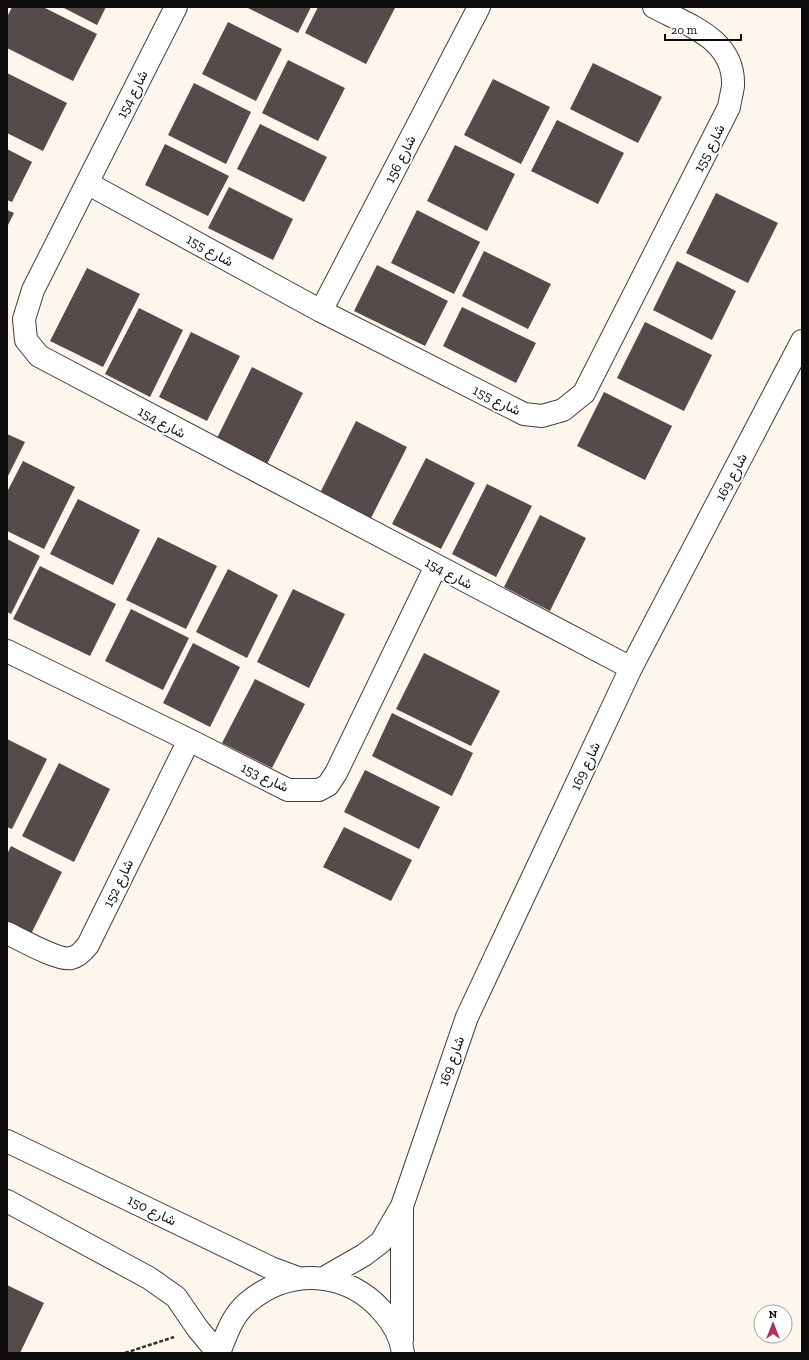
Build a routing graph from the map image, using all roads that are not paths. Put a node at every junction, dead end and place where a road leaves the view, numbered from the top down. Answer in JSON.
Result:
{"nodes":[{"id":1,"x":176,"y":7,"type":"edge"},
{"id":2,"x":479,"y":7,"type":"edge"},
{"id":3,"x":654,"y":7,"type":"edge"},
{"id":4,"x":87,"y":183,"type":"junction"},
{"id":5,"x":321,"y":311,"type":"junction"},
{"id":6,"x":802,"y":341,"type":"edge"},
{"id":7,"x":436,"y":566,"type":"junction"},
{"id":8,"x":8,"y":655,"type":"edge"},
{"id":9,"x":631,"y":668,"type":"junction"},
{"id":10,"x":189,"y":740,"type":"junction"},
{"id":11,"x":7,"y":933,"type":"edge"},
{"id":12,"x":7,"y":1141,"type":"edge"},
{"id":13,"x":7,"y":1202,"type":"edge"},
{"id":14,"x":402,"y":1206,"type":"junction"},
{"id":15,"x":298,"y":1278,"type":"junction"},
{"id":16,"x":324,"y":1278,"type":"junction"},
{"id":17,"x":403,"y":1350,"type":"edge"},
{"id":18,"x":218,"y":1353,"type":"edge"}],
"edges":[{"from":1,"to":4,"type":"street","name":"شارع 154"},
{"from":2,"to":5,"type":"street","name":"شارع 156"},
{"from":3,"to":5,"type":"street","name":"شارع 155"},
{"from":4,"to":5,"type":"street","name":"شارع 155"},
{"from":4,"to":7,"type":"street","name":"شارع 154"},
{"from":6,"to":9,"type":"street","name":"شارع 169"},
{"from":7,"to":9,"type":"street","name":"شارع 154"},
{"from":7,"to":10,"type":"street","name":"شارع 153"},
{"from":8,"to":10,"type":"street","name":"شارع 153"},
{"from":9,"to":14,"type":"street","name":"شارع 169"},
{"from":10,"to":11,"type":"street","name":"شارع 152"},
{"from":12,"to":15,"type":"street","name":"شارع 150"},
{"from":13,"to":18,"type":"street"},
{"from":14,"to":16,"type":"street","name":"شارع 169"},
{"from":14,"to":17,"type":"street","name":"شارع 169"},
{"from":15,"to":16,"type":"street"},
{"from":15,"to":18,"type":"street"},
{"from":16,"to":17,"type":"street"}]}
